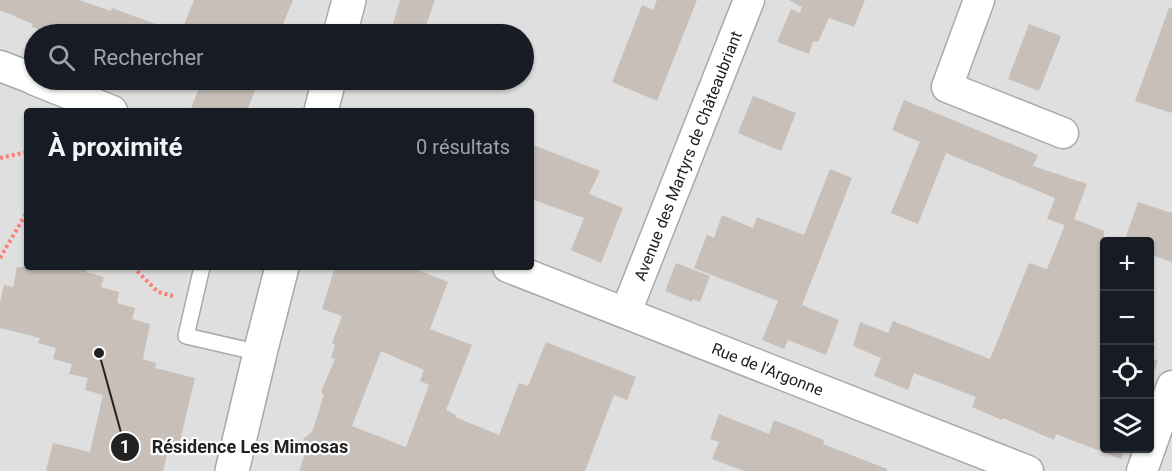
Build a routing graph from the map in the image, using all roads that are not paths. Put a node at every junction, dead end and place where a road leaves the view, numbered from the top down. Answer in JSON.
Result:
{"nodes":[{"id":1,"x":349,"y":0,"type":"edge"},
{"id":2,"x":749,"y":0,"type":"edge"},
{"id":3,"x":979,"y":0,"type":"edge"},
{"id":4,"x":343,"y":24,"type":"edge"},
{"id":5,"x":0,"y":66,"type":"edge"},
{"id":6,"x":24,"y":76,"type":"edge"},
{"id":7,"x":60,"y":90,"type":"edge"},
{"id":8,"x":326,"y":90,"type":"edge"},
{"id":9,"x":105,"y":108,"type":"edge"},
{"id":10,"x":322,"y":108,"type":"edge"},
{"id":11,"x":1063,"y":133,"type":"dead end"},
{"id":12,"x":201,"y":270,"type":"edge"},
{"id":13,"x":281,"y":270,"type":"edge"},
{"id":14,"x":516,"y":270,"type":"edge"},
{"id":15,"x":626,"y":312,"type":"junction"},
{"id":16,"x":260,"y":353,"type":"junction"},
{"id":17,"x":1172,"y":386,"type":"edge"},
{"id":18,"x":232,"y":471,"type":"edge"},
{"id":19,"x":1028,"y":471,"type":"edge"},
{"id":20,"x":1142,"y":471,"type":"edge"}],
"edges":[{"from":1,"to":4,"type":"street"},
{"from":2,"to":15,"type":"street","name":"Avenue des Martyrs de Châteaubriant"},
{"from":3,"to":11,"type":"street"},
{"from":5,"to":6,"type":"street"},
{"from":7,"to":9,"type":"street"},
{"from":8,"to":10,"type":"street"},
{"from":12,"to":16,"type":"lane"},
{"from":13,"to":16,"type":"street"},
{"from":14,"to":15,"type":"street","name":"Rue de l'Argonne"},
{"from":15,"to":19,"type":"street","name":"Rue de l'Argonne"},
{"from":16,"to":18,"type":"street"},
{"from":17,"to":20,"type":"street"}]}
